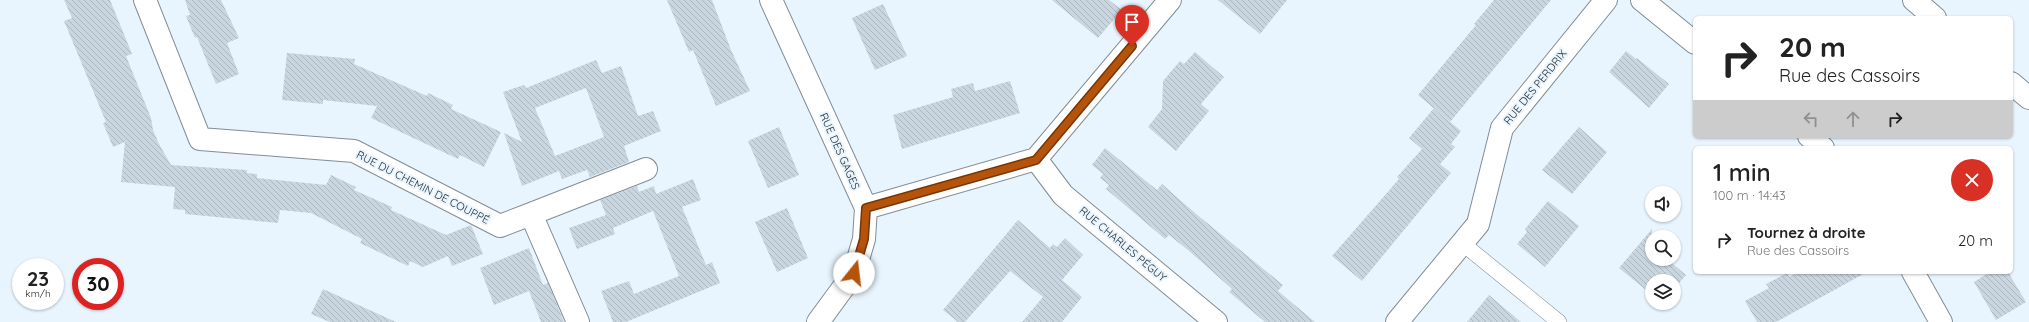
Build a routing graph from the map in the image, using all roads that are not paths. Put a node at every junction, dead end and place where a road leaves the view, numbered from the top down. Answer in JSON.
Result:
{"nodes":[{"id":1,"x":145,"y":0,"type":"edge"},
{"id":2,"x":771,"y":0,"type":"edge"},
{"id":3,"x":1170,"y":0,"type":"edge"},
{"id":4,"x":1606,"y":0,"type":"edge"},
{"id":5,"x":1642,"y":0,"type":"edge"},
{"id":6,"x":1914,"y":0,"type":"edge"},
{"id":7,"x":1933,"y":16,"type":"edge"},
{"id":8,"x":1693,"y":41,"type":"edge"},
{"id":9,"x":2013,"y":85,"type":"edge"},
{"id":10,"x":2029,"y":98,"type":"edge"},
{"id":11,"x":1811,"y":138,"type":"edge"},
{"id":12,"x":1821,"y":146,"type":"edge"},
{"id":13,"x":1036,"y":160,"type":"junction"},
{"id":14,"x":646,"y":169,"type":"dead end"},
{"id":15,"x":866,"y":208,"type":"junction"},
{"id":16,"x":531,"y":214,"type":"junction"},
{"id":17,"x":1462,"y":243,"type":"junction"},
{"id":18,"x":1914,"y":274,"type":"edge"},
{"id":19,"x":578,"y":322,"type":"edge"},
{"id":20,"x":818,"y":322,"type":"edge"},
{"id":21,"x":1216,"y":322,"type":"edge"},
{"id":22,"x":1397,"y":322,"type":"edge"},
{"id":23,"x":1559,"y":322,"type":"edge"},
{"id":24,"x":1941,"y":322,"type":"edge"}],
"edges":[{"from":1,"to":16,"type":"street","name":"RUE DU CHEMIN DE COUPPÉ"},
{"from":2,"to":15,"type":"street","name":"RUE DES GAGES"},
{"from":3,"to":13,"type":"street"},
{"from":4,"to":17,"type":"street","name":"RUE DES PERDRIX"},
{"from":5,"to":8,"type":"street"},
{"from":6,"to":7,"type":"street"},
{"from":9,"to":10,"type":"street"},
{"from":11,"to":12,"type":"street"},
{"from":13,"to":15,"type":"street"},
{"from":13,"to":21,"type":"street","name":"RUE CHARLES PÉGUY"},
{"from":14,"to":16,"type":"street"},
{"from":15,"to":20,"type":"street","name":"RUE DES GAGES"},
{"from":16,"to":19,"type":"street"},
{"from":17,"to":22,"type":"street","name":"RUE DES PERDRIX"},
{"from":17,"to":23,"type":"lane"},
{"from":18,"to":24,"type":"street"}]}
